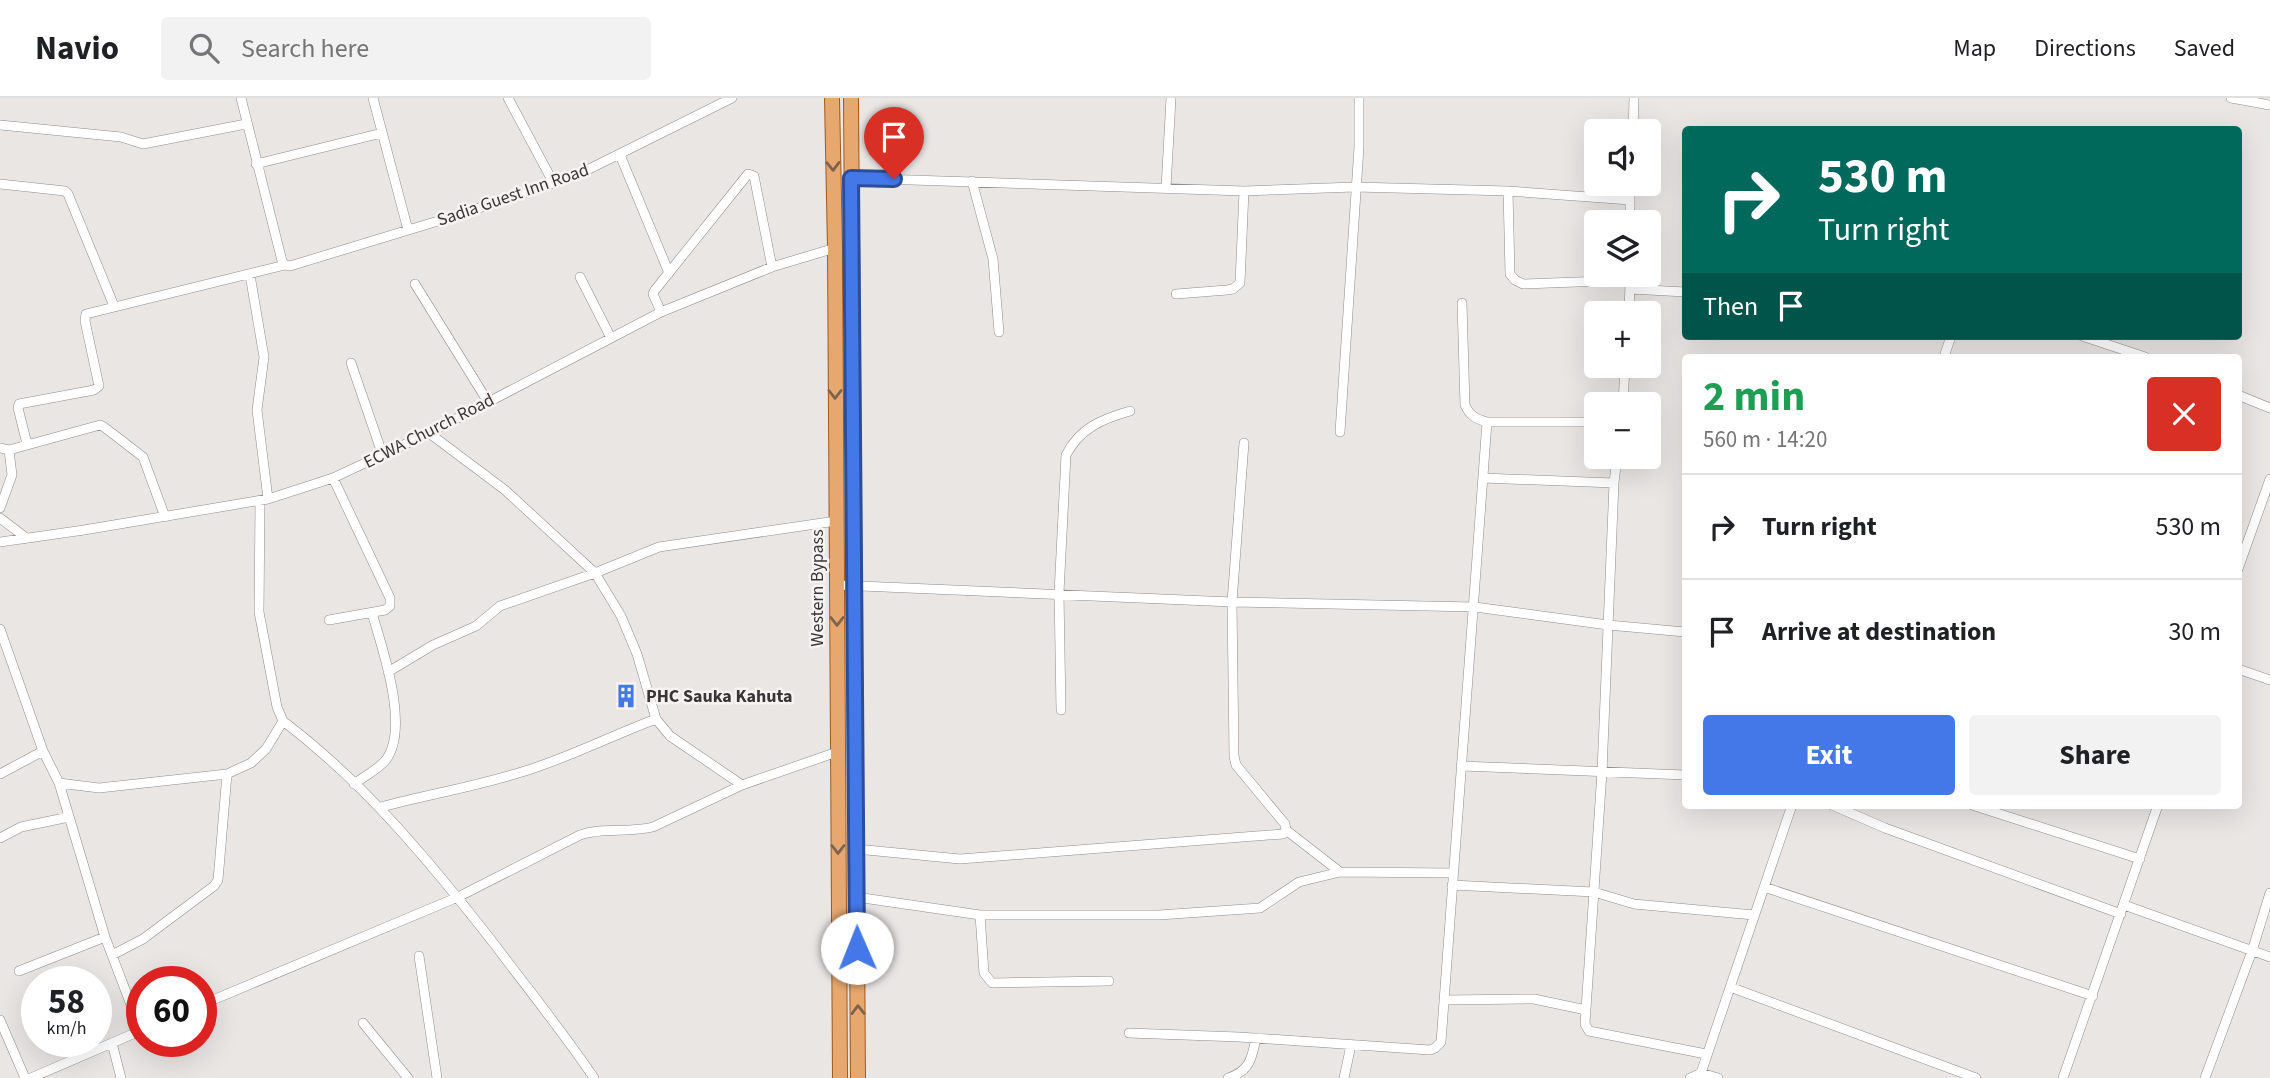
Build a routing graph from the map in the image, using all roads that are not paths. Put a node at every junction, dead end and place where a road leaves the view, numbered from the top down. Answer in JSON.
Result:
{"nodes":[{"id":1,"x":241,"y":98,"type":"edge"},
{"id":2,"x":373,"y":98,"type":"edge"},
{"id":3,"x":508,"y":98,"type":"edge"},
{"id":4,"x":732,"y":98,"type":"edge"},
{"id":5,"x":832,"y":98,"type":"edge"},
{"id":6,"x":851,"y":98,"type":"edge"},
{"id":7,"x":1171,"y":98,"type":"edge"},
{"id":8,"x":1359,"y":98,"type":"edge"},
{"id":9,"x":1634,"y":98,"type":"edge"},
{"id":10,"x":2237,"y":98,"type":"edge"},
{"id":11,"x":2270,"y":105,"type":"edge"},
{"id":12,"x":1633,"y":119,"type":"edge"},
{"id":13,"x":246,"y":124,"type":"junction"},
{"id":14,"x":0,"y":125,"type":"edge"},
{"id":15,"x":382,"y":133,"type":"junction"},
{"id":16,"x":620,"y":155,"type":"junction"},
{"id":17,"x":256,"y":164,"type":"junction"},
{"id":18,"x":851,"y":178,"type":"junction"},
{"id":19,"x":972,"y":181,"type":"junction"},
{"id":20,"x":0,"y":184,"type":"edge"},
{"id":21,"x":554,"y":184,"type":"junction"},
{"id":22,"x":1355,"y":187,"type":"junction"},
{"id":23,"x":1166,"y":188,"type":"junction"},
{"id":24,"x":1244,"y":191,"type":"junction"},
{"id":25,"x":1508,"y":191,"type":"junction"},
{"id":26,"x":1630,"y":196,"type":"edge"},
{"id":27,"x":1630,"y":200,"type":"junction"},
{"id":28,"x":1630,"y":210,"type":"edge"},
{"id":29,"x":408,"y":230,"type":"junction"},
{"id":30,"x":835,"y":248,"type":"junction"},
{"id":31,"x":285,"y":265,"type":"junction"},
{"id":32,"x":772,"y":267,"type":"junction"},
{"id":33,"x":669,"y":273,"type":"junction"},
{"id":34,"x":250,"y":275,"type":"junction"},
{"id":35,"x":580,"y":277,"type":"dead end"},
{"id":36,"x":1584,"y":282,"type":"edge"},
{"id":37,"x":415,"y":284,"type":"dead end"},
{"id":38,"x":1660,"y":287,"type":"edge"},
{"id":39,"x":1682,"y":291,"type":"edge"},
{"id":40,"x":1176,"y":294,"type":"dead end"},
{"id":41,"x":1462,"y":303,"type":"dead end"},
{"id":42,"x":114,"y":306,"type":"junction"},
{"id":43,"x":661,"y":312,"type":"junction"},
{"id":44,"x":999,"y":332,"type":"dead end"},
{"id":45,"x":611,"y":338,"type":"junction"},
{"id":46,"x":2092,"y":340,"type":"edge"},
{"id":47,"x":2127,"y":354,"type":"edge"},
{"id":48,"x":351,"y":363,"type":"dead end"},
{"id":49,"x":2242,"y":397,"type":"edge"},
{"id":50,"x":488,"y":402,"type":"junction"},
{"id":51,"x":2270,"y":408,"type":"edge"},
{"id":52,"x":1130,"y":411,"type":"dead end"},
{"id":53,"x":1487,"y":422,"type":"junction"},
{"id":54,"x":1584,"y":422,"type":"edge"},
{"id":55,"x":1340,"y":432,"type":"dead end"},
{"id":56,"x":429,"y":433,"type":"junction"},
{"id":57,"x":1244,"y":443,"type":"dead end"},
{"id":58,"x":27,"y":444,"type":"junction"},
{"id":59,"x":4,"y":449,"type":"edge"},
{"id":60,"x":383,"y":456,"type":"junction"},
{"id":61,"x":1616,"y":469,"type":"edge"},
{"id":62,"x":333,"y":478,"type":"junction"},
{"id":63,"x":1483,"y":478,"type":"junction"},
{"id":64,"x":2270,"y":479,"type":"edge"},
{"id":65,"x":1614,"y":482,"type":"junction"},
{"id":66,"x":264,"y":500,"type":"junction"},
{"id":67,"x":0,"y":508,"type":"edge"},
{"id":68,"x":165,"y":517,"type":"junction"},
{"id":69,"x":0,"y":518,"type":"edge"},
{"id":70,"x":836,"y":521,"type":"junction"},
{"id":71,"x":25,"y":537,"type":"junction"},
{"id":72,"x":0,"y":542,"type":"edge"},
{"id":73,"x":2242,"y":558,"type":"edge"},
{"id":74,"x":595,"y":573,"type":"junction"},
{"id":75,"x":836,"y":585,"type":"junction"},
{"id":76,"x":855,"y":585,"type":"junction"},
{"id":77,"x":1059,"y":593,"type":"junction"},
{"id":78,"x":1232,"y":602,"type":"junction"},
{"id":79,"x":1475,"y":607,"type":"junction"},
{"id":80,"x":372,"y":613,"type":"junction"},
{"id":81,"x":329,"y":620,"type":"dead end"},
{"id":82,"x":1608,"y":625,"type":"junction"},
{"id":83,"x":0,"y":629,"type":"edge"},
{"id":84,"x":1682,"y":632,"type":"edge"},
{"id":85,"x":2242,"y":670,"type":"edge"},
{"id":86,"x":388,"y":671,"type":"junction"},
{"id":87,"x":2270,"y":680,"type":"edge"},
{"id":88,"x":1060,"y":710,"type":"dead end"},
{"id":89,"x":656,"y":719,"type":"junction"},
{"id":90,"x":283,"y":721,"type":"junction"},
{"id":91,"x":43,"y":751,"type":"junction"},
{"id":92,"x":837,"y":752,"type":"junction"},
{"id":93,"x":1461,"y":766,"type":"junction"},
{"id":94,"x":1602,"y":772,"type":"junction"},
{"id":95,"x":0,"y":774,"type":"edge"},
{"id":96,"x":227,"y":774,"type":"junction"},
{"id":97,"x":1682,"y":775,"type":"edge"},
{"id":98,"x":59,"y":783,"type":"junction"},
{"id":99,"x":354,"y":783,"type":"junction"},
{"id":100,"x":742,"y":785,"type":"junction"},
{"id":101,"x":381,"y":807,"type":"junction"},
{"id":102,"x":1791,"y":809,"type":"edge"},
{"id":103,"x":1841,"y":809,"type":"edge"},
{"id":104,"x":1984,"y":809,"type":"edge"},
{"id":105,"x":2157,"y":809,"type":"edge"},
{"id":106,"x":69,"y":817,"type":"junction"},
{"id":107,"x":1286,"y":830,"type":"junction"},
{"id":108,"x":0,"y":838,"type":"edge"},
{"id":109,"x":856,"y":849,"type":"junction"},
{"id":110,"x":2140,"y":859,"type":"junction"},
{"id":111,"x":1340,"y":872,"type":"junction"},
{"id":112,"x":1453,"y":873,"type":"junction"},
{"id":113,"x":1452,"y":885,"type":"junction"},
{"id":114,"x":1764,"y":887,"type":"junction"},
{"id":115,"x":1594,"y":892,"type":"junction"},
{"id":116,"x":2270,"y":893,"type":"edge"},
{"id":117,"x":458,"y":897,"type":"junction"},
{"id":118,"x":856,"y":897,"type":"junction"},
{"id":119,"x":2123,"y":909,"type":"junction"},
{"id":120,"x":980,"y":915,"type":"junction"},
{"id":121,"x":1754,"y":915,"type":"junction"},
{"id":122,"x":105,"y":937,"type":"junction"},
{"id":123,"x":2252,"y":951,"type":"junction"},
{"id":124,"x":112,"y":955,"type":"junction"},
{"id":125,"x":419,"y":956,"type":"dead end"},
{"id":126,"x":2270,"y":957,"type":"edge"},
{"id":127,"x":19,"y":971,"type":"dead end"},
{"id":128,"x":1109,"y":981,"type":"dead end"},
{"id":129,"x":1730,"y":987,"type":"junction"},
{"id":130,"x":126,"y":992,"type":"edge"},
{"id":131,"x":2093,"y":996,"type":"junction"},
{"id":132,"x":217,"y":998,"type":"edge"},
{"id":133,"x":1445,"y":1000,"type":"junction"},
{"id":134,"x":1586,"y":1010,"type":"junction"},
{"id":135,"x":0,"y":1020,"type":"edge"},
{"id":136,"x":363,"y":1023,"type":"dead end"},
{"id":137,"x":1129,"y":1033,"type":"dead end"},
{"id":138,"x":126,"y":1038,"type":"edge"},
{"id":139,"x":1256,"y":1038,"type":"junction"},
{"id":140,"x":112,"y":1044,"type":"joint"},
{"id":141,"x":1351,"y":1045,"type":"junction"},
{"id":142,"x":1706,"y":1054,"type":"junction"},
{"id":143,"x":81,"y":1057,"type":"edge"},
{"id":144,"x":1701,"y":1073,"type":"junction"},
{"id":145,"x":1950,"y":1073,"type":"edge"},
{"id":146,"x":2206,"y":1077,"type":"edge"},
{"id":147,"x":26,"y":1078,"type":"edge"},
{"id":148,"x":31,"y":1078,"type":"edge"},
{"id":149,"x":121,"y":1078,"type":"edge"},
{"id":150,"x":408,"y":1078,"type":"edge"},
{"id":151,"x":437,"y":1078,"type":"edge"},
{"id":152,"x":594,"y":1078,"type":"edge"},
{"id":153,"x":840,"y":1078,"type":"edge"},
{"id":154,"x":858,"y":1078,"type":"edge"},
{"id":155,"x":1228,"y":1078,"type":"edge"},
{"id":156,"x":1344,"y":1078,"type":"edge"},
{"id":157,"x":1690,"y":1078,"type":"edge"},
{"id":158,"x":1718,"y":1078,"type":"edge"},
{"id":159,"x":1976,"y":1078,"type":"edge"},
{"id":160,"x":2063,"y":1078,"type":"edge"}],
"edges":[{"from":1,"to":13,"type":"street"},
{"from":2,"to":15,"type":"street"},
{"from":3,"to":21,"type":"street"},
{"from":4,"to":16,"type":"street","name":"Sadia Guest Inn Road"},
{"from":5,"to":30,"type":"main road","name":"Western Bypass","one_way":true},
{"from":6,"to":18,"type":"main road","name":"Western Bypass"},
{"from":7,"to":23,"type":"street"},
{"from":8,"to":22,"type":"street"},
{"from":9,"to":12,"type":"street"},
{"from":10,"to":11,"type":"street"},
{"from":13,"to":14,"type":"street"},
{"from":13,"to":17,"type":"street"},
{"from":15,"to":17,"type":"street"},
{"from":15,"to":29,"type":"street"},
{"from":16,"to":21,"type":"street","name":"Sadia Guest Inn Road"},
{"from":16,"to":33,"type":"street"},
{"from":17,"to":31,"type":"street"},
{"from":18,"to":19,"type":"street"},
{"from":18,"to":76,"type":"main road","name":"Western Bypass"},
{"from":19,"to":23,"type":"street"},
{"from":19,"to":44,"type":"street"},
{"from":20,"to":42,"type":"street"},
{"from":21,"to":29,"type":"street","name":"Sadia Guest Inn Road"},
{"from":22,"to":24,"type":"street"},
{"from":22,"to":25,"type":"street"},
{"from":22,"to":55,"type":"street"},
{"from":23,"to":24,"type":"street"},
{"from":24,"to":40,"type":"street"},
{"from":25,"to":27,"type":"street"},
{"from":25,"to":36,"type":"street"},
{"from":26,"to":27,"type":"street"},
{"from":27,"to":28,"type":"street"},
{"from":29,"to":31,"type":"street","name":"Sadia Guest Inn Road"},
{"from":30,"to":32,"type":"street","name":"ECWA Church Road"},
{"from":30,"to":70,"type":"main road","name":"Western Bypass","one_way":true},
{"from":31,"to":34,"type":"street","name":"Sadia Guest Inn Road"},
{"from":32,"to":33,"type":"street"},
{"from":32,"to":43,"type":"street","name":"ECWA Church Road"},
{"from":33,"to":43,"type":"street"},
{"from":34,"to":42,"type":"street","name":"Sadia Guest Inn Road"},
{"from":34,"to":66,"type":"street"},
{"from":35,"to":45,"type":"street"},
{"from":37,"to":50,"type":"street"},
{"from":38,"to":39,"type":"street"},
{"from":41,"to":53,"type":"street"},
{"from":42,"to":58,"type":"street","name":"Sadia Guest Inn Road"},
{"from":43,"to":45,"type":"street","name":"ECWA Church Road"},
{"from":45,"to":50,"type":"street","name":"ECWA Church Road"},
{"from":46,"to":47,"type":"street"},
{"from":48,"to":60,"type":"street"},
{"from":49,"to":51,"type":"street"},
{"from":50,"to":56,"type":"street","name":"ECWA Church Road"},
{"from":52,"to":77,"type":"street"},
{"from":53,"to":54,"type":"street"},
{"from":53,"to":63,"type":"street"},
{"from":56,"to":60,"type":"street","name":"ECWA Church Road"},
{"from":56,"to":74,"type":"street"},
{"from":57,"to":78,"type":"street"},
{"from":58,"to":59,"type":"street"},
{"from":58,"to":68,"type":"street"},
{"from":59,"to":67,"type":"street"},
{"from":60,"to":62,"type":"street","name":"ECWA Church Road"},
{"from":61,"to":65,"type":"street"},
{"from":62,"to":66,"type":"street","name":"ECWA Church Road"},
{"from":62,"to":80,"type":"street"},
{"from":63,"to":65,"type":"street"},
{"from":63,"to":79,"type":"street"},
{"from":64,"to":73,"type":"street"},
{"from":65,"to":82,"type":"street"},
{"from":66,"to":68,"type":"street","name":"ECWA Church Road"},
{"from":66,"to":90,"type":"street"},
{"from":68,"to":71,"type":"street","name":"ECWA Church Road"},
{"from":69,"to":71,"type":"street"},
{"from":70,"to":74,"type":"street"},
{"from":70,"to":75,"type":"main road","name":"Western Bypass"},
{"from":71,"to":72,"type":"street","name":"ECWA Church Road"},
{"from":74,"to":86,"type":"street"},
{"from":74,"to":89,"type":"street"},
{"from":75,"to":76,"type":"street"},
{"from":75,"to":92,"type":"main road","name":"Western Bypass","one_way":true},
{"from":76,"to":77,"type":"street"},
{"from":76,"to":109,"type":"main road","name":"Western Bypass"},
{"from":77,"to":78,"type":"street"},
{"from":77,"to":88,"type":"street"},
{"from":78,"to":79,"type":"street"},
{"from":78,"to":107,"type":"street"},
{"from":79,"to":82,"type":"street"},
{"from":79,"to":93,"type":"street"},
{"from":80,"to":81,"type":"street"},
{"from":80,"to":86,"type":"street"},
{"from":82,"to":84,"type":"street"},
{"from":82,"to":94,"type":"street"},
{"from":83,"to":91,"type":"street"},
{"from":85,"to":87,"type":"street"},
{"from":86,"to":99,"type":"street"},
{"from":89,"to":100,"type":"street"},
{"from":89,"to":101,"type":"street"},
{"from":90,"to":96,"type":"street"},
{"from":90,"to":99,"type":"street"},
{"from":91,"to":95,"type":"street"},
{"from":91,"to":98,"type":"street"},
{"from":92,"to":100,"type":"street"},
{"from":92,"to":153,"type":"main road","name":"Western Bypass","one_way":true},
{"from":93,"to":94,"type":"street"},
{"from":93,"to":112,"type":"street"},
{"from":94,"to":97,"type":"street"},
{"from":94,"to":115,"type":"street"},
{"from":96,"to":98,"type":"street"},
{"from":96,"to":124,"type":"street"},
{"from":98,"to":106,"type":"street"},
{"from":99,"to":101,"type":"street"},
{"from":100,"to":117,"type":"street"},
{"from":101,"to":117,"type":"street"},
{"from":102,"to":114,"type":"street"},
{"from":103,"to":119,"type":"street"},
{"from":104,"to":110,"type":"street"},
{"from":105,"to":110,"type":"street"},
{"from":106,"to":108,"type":"street"},
{"from":106,"to":122,"type":"street"},
{"from":107,"to":109,"type":"street"},
{"from":107,"to":111,"type":"street"},
{"from":109,"to":118,"type":"main road","name":"Western Bypass"},
{"from":110,"to":119,"type":"street"},
{"from":111,"to":112,"type":"street"},
{"from":111,"to":120,"type":"street"},
{"from":112,"to":113,"type":"street"},
{"from":113,"to":115,"type":"street"},
{"from":113,"to":133,"type":"street"},
{"from":114,"to":121,"type":"street"},
{"from":114,"to":131,"type":"street"},
{"from":115,"to":121,"type":"street"},
{"from":115,"to":134,"type":"street"},
{"from":116,"to":123,"type":"street"},
{"from":117,"to":132,"type":"street"},
{"from":117,"to":152,"type":"street"},
{"from":118,"to":120,"type":"street"},
{"from":154,"to":118,"type":"main road","name":"Western Bypass","one_way":true},
{"from":119,"to":123,"type":"street"},
{"from":119,"to":131,"type":"street"},
{"from":120,"to":128,"type":"street"},
{"from":121,"to":129,"type":"street"},
{"from":122,"to":124,"type":"street"},
{"from":122,"to":127,"type":"street"},
{"from":123,"to":126,"type":"street"},
{"from":123,"to":146,"type":"street"},
{"from":124,"to":130,"type":"street"},
{"from":125,"to":151,"type":"street"},
{"from":129,"to":142,"type":"street"},
{"from":129,"to":145,"type":"street"},
{"from":131,"to":160,"type":"street"},
{"from":133,"to":134,"type":"street"},
{"from":133,"to":141,"type":"street"},
{"from":134,"to":142,"type":"street"},
{"from":135,"to":147,"type":"street"},
{"from":136,"to":150,"type":"street"},
{"from":137,"to":139,"type":"street"},
{"from":138,"to":140,"type":"street"},
{"from":139,"to":141,"type":"street"},
{"from":139,"to":155,"type":"street"},
{"from":140,"to":149,"type":"street"},
{"from":141,"to":156,"type":"street"},
{"from":142,"to":144,"type":"street"},
{"from":143,"to":148,"type":"street"},
{"from":144,"to":157,"type":"street"},
{"from":144,"to":158,"type":"street"},
{"from":145,"to":159,"type":"street"}]}
